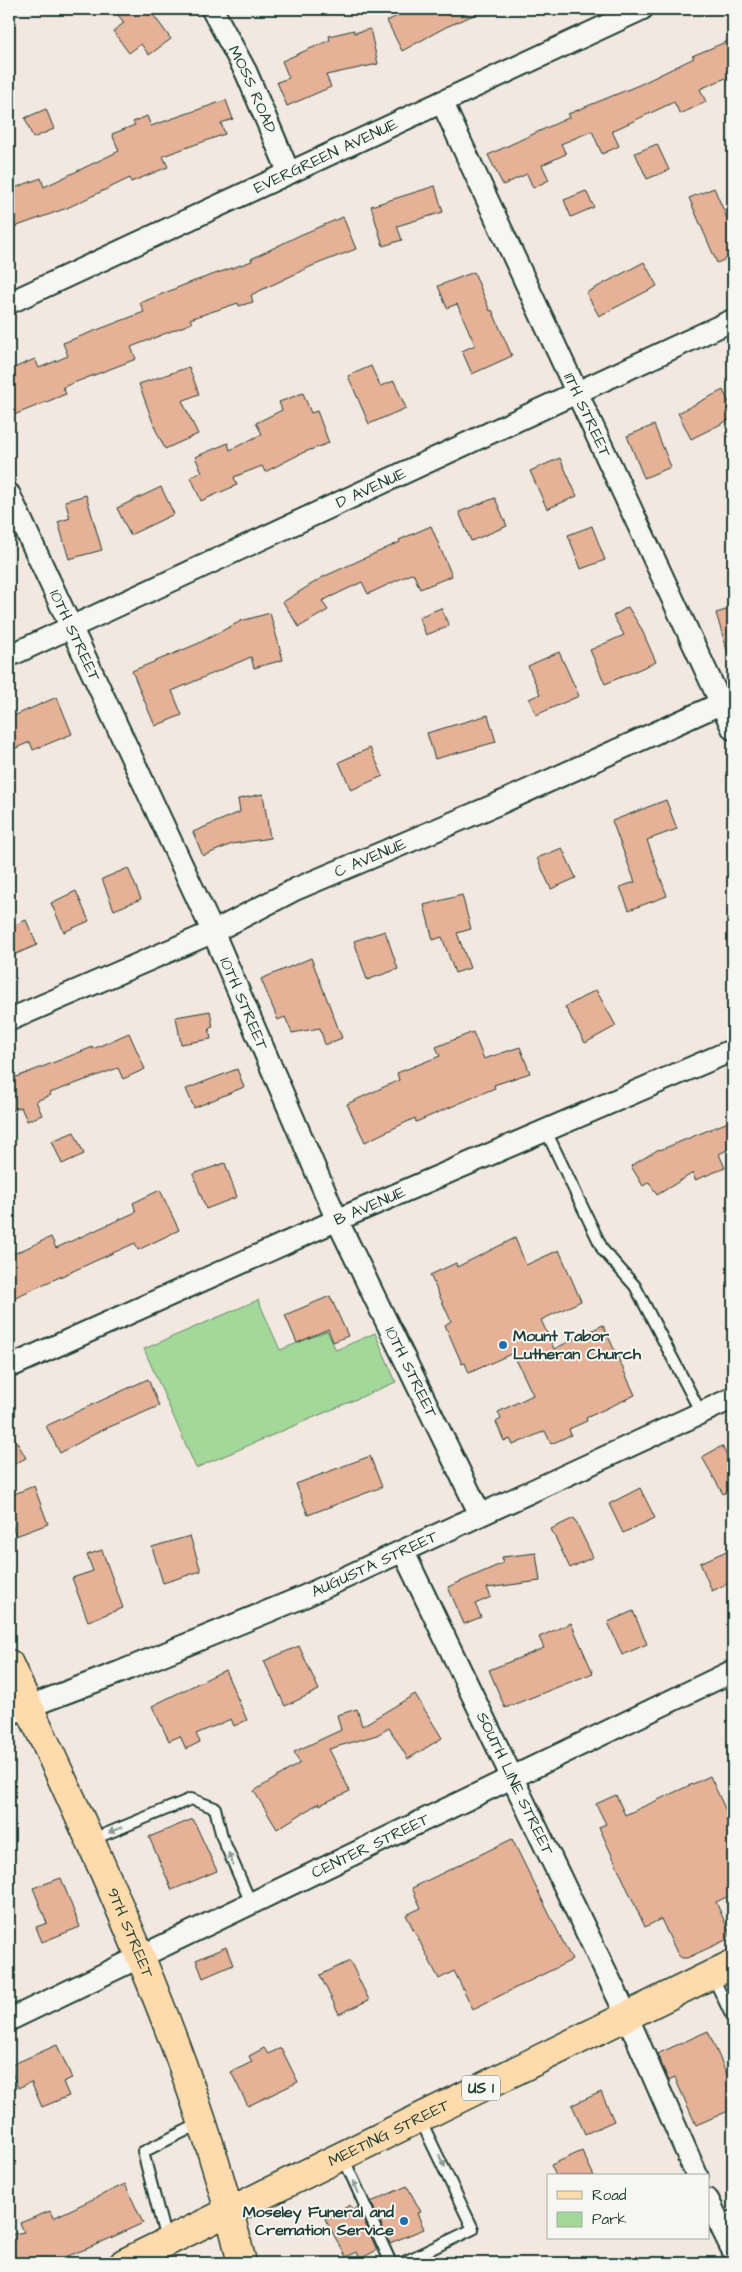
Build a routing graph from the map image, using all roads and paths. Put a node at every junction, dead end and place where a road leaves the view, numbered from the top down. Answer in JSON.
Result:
{"nodes":[{"id":1,"x":212,"y":9,"type":"edge"},
{"id":2,"x":642,"y":9,"type":"edge"},
{"id":3,"x":442,"y":102,"type":"junction"},
{"id":4,"x":289,"y":173,"type":"junction"},
{"id":5,"x":9,"y":303,"type":"edge"},
{"id":6,"x":733,"y":320,"type":"edge"},
{"id":7,"x":577,"y":393,"type":"junction"},
{"id":8,"x":9,"y":494,"type":"edge"},
{"id":9,"x":71,"y":626,"type":"junction"},
{"id":10,"x":9,"y":656,"type":"edge"},
{"id":11,"x":728,"y":701,"type":"edge"},
{"id":12,"x":733,"y":729,"type":"edge"},
{"id":13,"x":213,"y":932,"type":"junction"},
{"id":14,"x":9,"y":1020,"type":"edge"},
{"id":15,"x":733,"y":1050,"type":"edge"},
{"id":16,"x":546,"y":1131,"type":"junction"},
{"id":17,"x":337,"y":1220,"type":"junction"},
{"id":18,"x":9,"y":1367,"type":"edge"},
{"id":19,"x":733,"y":1398,"type":"edge"},
{"id":20,"x":701,"y":1413,"type":"junction"},
{"id":21,"x":480,"y":1514,"type":"junction"},
{"id":22,"x":403,"y":1551,"type":"junction"},
{"id":23,"x":9,"y":1664,"type":"edge"},
{"id":24,"x":733,"y":1671,"type":"edge"},
{"id":25,"x":19,"y":1711,"type":"edge"},
{"id":26,"x":512,"y":1777,"type":"junction"},
{"id":27,"x":89,"y":1841,"type":"junction"},
{"id":28,"x":251,"y":1903,"type":"junction"},
{"id":29,"x":139,"y":1957,"type":"junction"},
{"id":30,"x":722,"y":1969,"type":"edge"},
{"id":31,"x":732,"y":2014,"type":"edge"},
{"id":32,"x":627,"y":2016,"type":"junction"},
{"id":33,"x":9,"y":2020,"type":"edge"},
{"id":34,"x":420,"y":2118,"type":"junction"},
{"id":35,"x":202,"y":2122,"type":"junction"},
{"id":36,"x":342,"y":2156,"type":"junction"},
{"id":37,"x":696,"y":2174,"type":"edge"},
{"id":38,"x":710,"y":2202,"type":"edge"},
{"id":39,"x":229,"y":2211,"type":"junction"},
{"id":40,"x":726,"y":2219,"type":"edge"},
{"id":41,"x":167,"y":2242,"type":"junction"},
{"id":42,"x":733,"y":2251,"type":"edge"},
{"id":43,"x":420,"y":2259,"type":"edge"},
{"id":44,"x":124,"y":2263,"type":"edge"},
{"id":45,"x":242,"y":2263,"type":"edge"},
{"id":46,"x":391,"y":2263,"type":"edge"},
{"id":47,"x":402,"y":2263,"type":"edge"}],
"edges":[{"from":1,"to":4,"type":"street","name":"MOSS ROAD"},
{"from":2,"to":3,"type":"street","name":"EVERGREEN AVENUE"},
{"from":3,"to":4,"type":"street","name":"EVERGREEN AVENUE"},
{"from":3,"to":7,"type":"street","name":"11TH STREET"},
{"from":4,"to":5,"type":"street","name":"EVERGREEN AVENUE"},
{"from":6,"to":7,"type":"street","name":"D AVENUE"},
{"from":7,"to":9,"type":"street","name":"D AVENUE"},
{"from":7,"to":11,"type":"street","name":"11TH STREET"},
{"from":8,"to":9,"type":"street","name":"10TH STREET"},
{"from":9,"to":10,"type":"street","name":"D AVENUE"},
{"from":9,"to":13,"type":"street","name":"10TH STREET"},
{"from":11,"to":12,"type":"street","name":"11TH STREET"},
{"from":11,"to":13,"type":"street","name":"C AVENUE"},
{"from":13,"to":14,"type":"street","name":"C AVENUE"},
{"from":13,"to":17,"type":"street","name":"10TH STREET"},
{"from":15,"to":16,"type":"street","name":"B AVENUE"},
{"from":16,"to":17,"type":"street","name":"B AVENUE"},
{"from":16,"to":20,"type":"lane"},
{"from":17,"to":18,"type":"street","name":"B AVENUE"},
{"from":17,"to":21,"type":"street","name":"10TH STREET"},
{"from":19,"to":20,"type":"street","name":"AUGUSTA STREET"},
{"from":20,"to":21,"type":"street","name":"AUGUSTA STREET"},
{"from":21,"to":22,"type":"street","name":"AUGUSTA STREET"},
{"from":22,"to":25,"type":"street","name":"AUGUSTA STREET"},
{"from":22,"to":26,"type":"street","name":"SOUTH LINE STREET"},
{"from":23,"to":25,"type":"main road","name":"9TH STREET"},
{"from":24,"to":26,"type":"street","name":"CENTER STREET"},
{"from":25,"to":27,"type":"main road","name":"9TH STREET"},
{"from":26,"to":28,"type":"street","name":"CENTER STREET"},
{"from":26,"to":32,"type":"street","name":"SOUTH LINE STREET"},
{"from":28,"to":27,"type":"lane","one_way":true},
{"from":27,"to":29,"type":"main road","name":"9TH STREET"},
{"from":28,"to":29,"type":"street","name":"CENTER STREET"},
{"from":29,"to":33,"type":"street","name":"CENTER STREET"},
{"from":29,"to":35,"type":"main road","name":"9TH STREET"},
{"from":30,"to":31,"type":"lane"},
{"from":30,"to":32,"type":"main road","name":"MEETING STREET","number":"US 1"},
{"from":32,"to":34,"type":"main road","name":"MEETING STREET","number":"US 1"},
{"from":32,"to":37,"type":"street","name":"SOUTH LINE STREET"},
{"from":34,"to":36,"type":"main road","name":"MEETING STREET","number":"US 1"},
{"from":34,"to":43,"type":"lane","one_way":true},
{"from":35,"to":39,"type":"main road","name":"9TH STREET"},
{"from":35,"to":41,"type":"lane"},
{"from":36,"to":39,"type":"main road","name":"MEETING STREET","number":"US 1"},
{"from":46,"to":36,"type":"lane","one_way":true},
{"from":38,"to":40,"type":"street"},
{"from":39,"to":41,"type":"main road","name":"MEETING STREET","number":"US 1"},
{"from":39,"to":45,"type":"main road","name":"9TH STREET"},
{"from":40,"to":42,"type":"street"},
{"from":41,"to":44,"type":"main road","name":"MEETING STREET","number":"US 1"},
{"from":43,"to":47,"type":"lane"}]}
